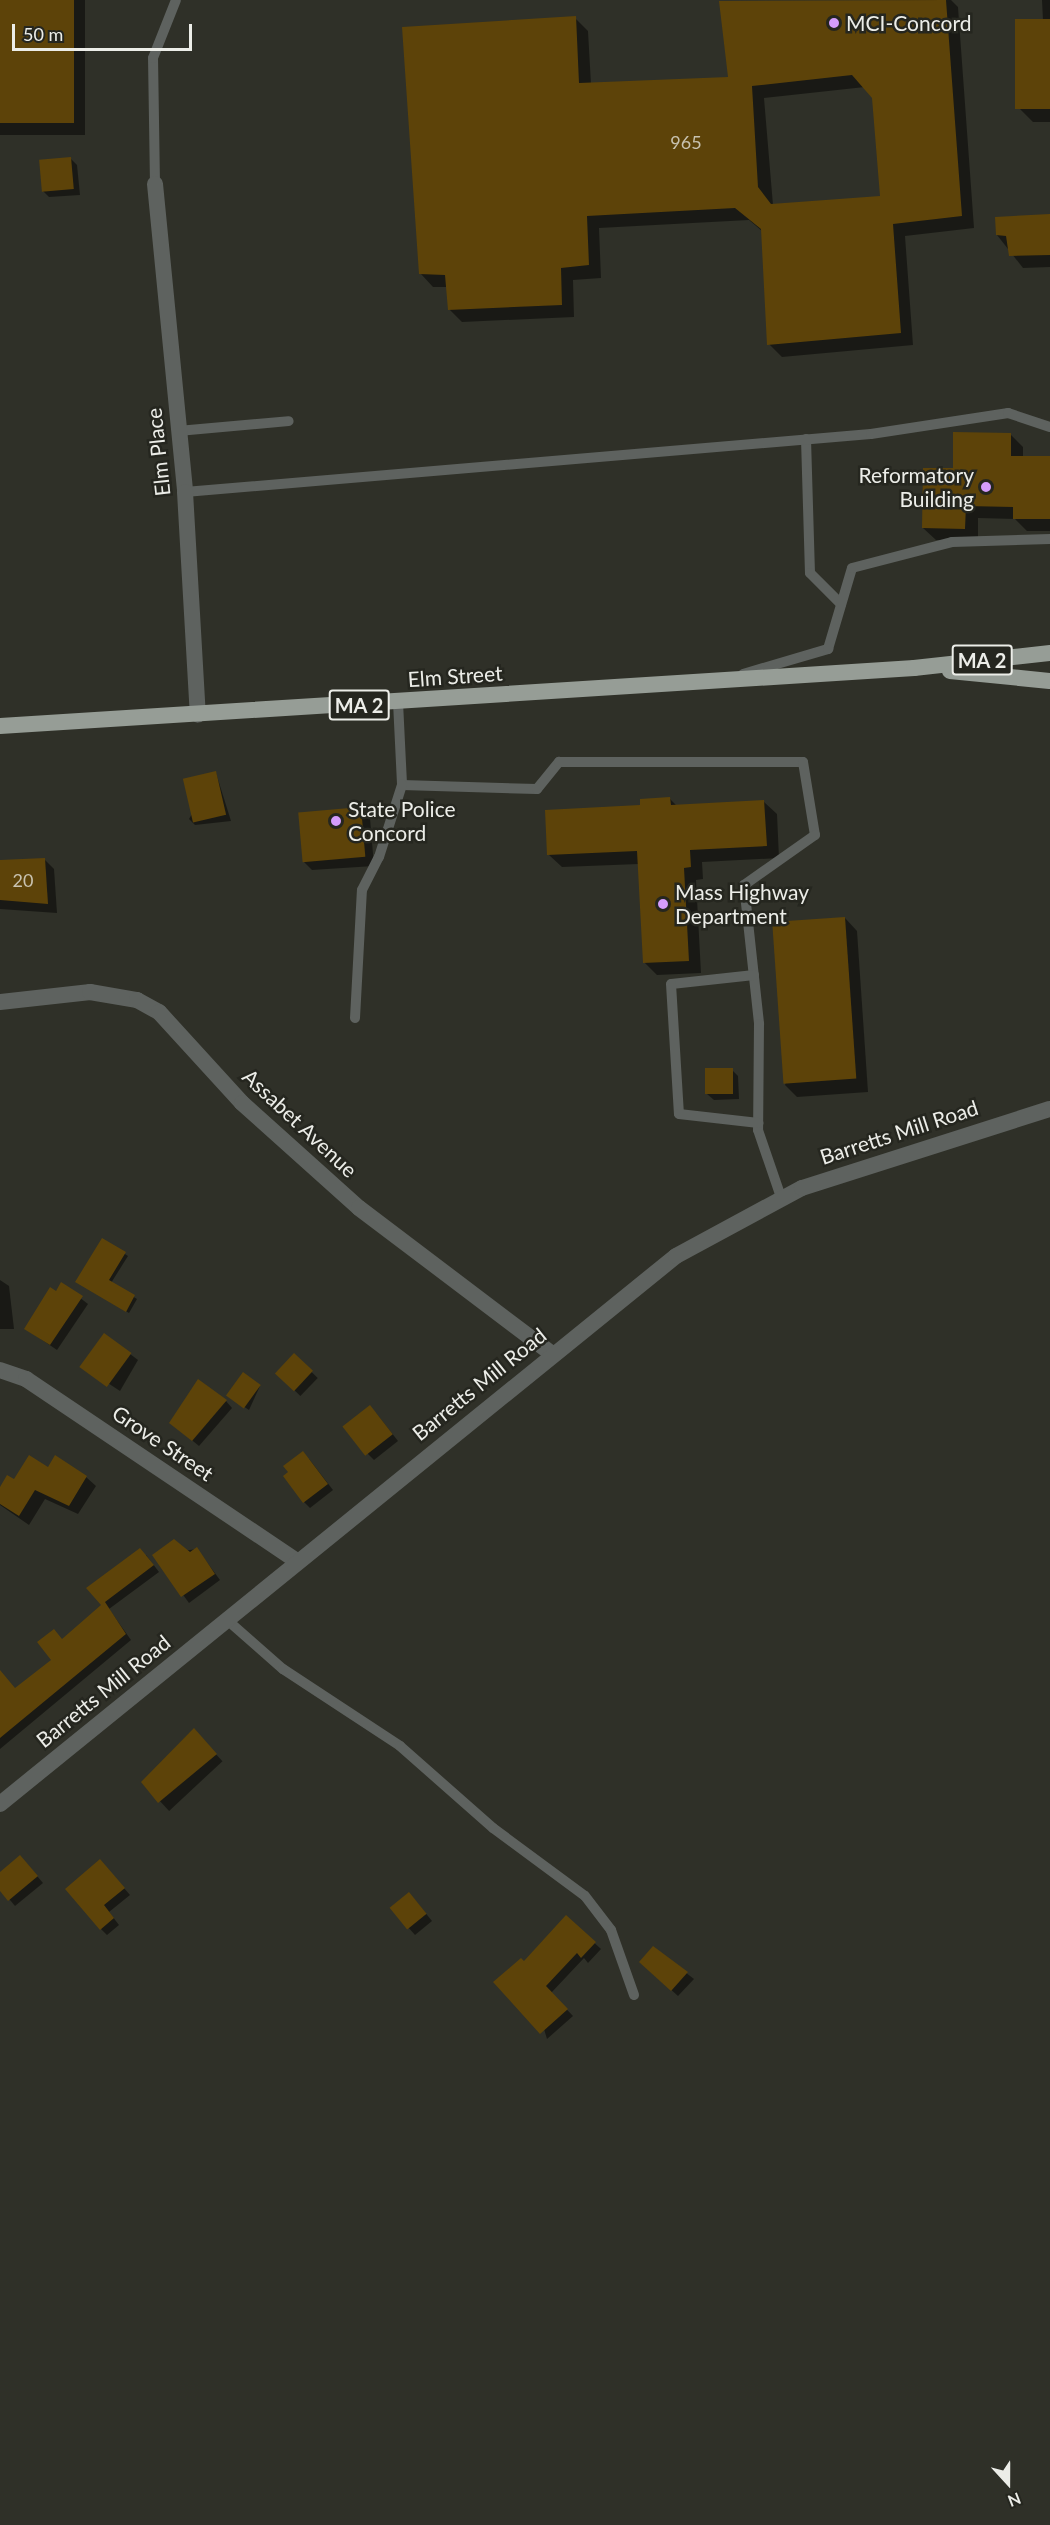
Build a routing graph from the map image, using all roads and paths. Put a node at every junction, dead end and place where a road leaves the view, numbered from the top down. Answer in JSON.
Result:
{"nodes":[{"id":1,"x":176,"y":0,"type":"edge"},
{"id":2,"x":155,"y":184,"type":"joint"},
{"id":3,"x":288,"y":421,"type":"dead end"},
{"id":4,"x":1050,"y":427,"type":"edge"},
{"id":5,"x":178,"y":431,"type":"junction"},
{"id":6,"x":806,"y":439,"type":"junction"},
{"id":7,"x":185,"y":492,"type":"junction"},
{"id":8,"x":1050,"y":539,"type":"edge"},
{"id":9,"x":841,"y":604,"type":"junction"},
{"id":10,"x":1050,"y":653,"type":"edge"},
{"id":11,"x":914,"y":668,"type":"junction"},
{"id":12,"x":718,"y":681,"type":"junction"},
{"id":13,"x":1050,"y":681,"type":"edge"},
{"id":14,"x":398,"y":702,"type":"junction"},
{"id":15,"x":198,"y":715,"type":"junction"},
{"id":16,"x":0,"y":726,"type":"edge"},
{"id":17,"x":402,"y":785,"type":"junction"},
{"id":18,"x":754,"y":975,"type":"junction"},
{"id":19,"x":0,"y":1002,"type":"edge"},
{"id":20,"x":355,"y":1018,"type":"dead end"},
{"id":21,"x":1050,"y":1109,"type":"edge"},
{"id":22,"x":758,"y":1124,"type":"junction"},
{"id":23,"x":781,"y":1197,"type":"junction"},
{"id":24,"x":552,"y":1354,"type":"junction"},
{"id":25,"x":0,"y":1370,"type":"edge"},
{"id":26,"x":297,"y":1561,"type":"junction"},
{"id":27,"x":226,"y":1619,"type":"junction"},
{"id":28,"x":0,"y":1804,"type":"edge"},
{"id":29,"x":634,"y":1995,"type":"dead end"}],
"edges":[{"from":1,"to":2,"type":"lane"},
{"from":2,"to":5,"type":"street","name":"Elm Place"},
{"from":3,"to":5,"type":"lane"},
{"from":4,"to":6,"type":"lane"},
{"from":5,"to":7,"type":"street","name":"Elm Place"},
{"from":6,"to":7,"type":"lane"},
{"from":6,"to":9,"type":"lane"},
{"from":7,"to":15,"type":"street","name":"Elm Place"},
{"from":8,"to":9,"type":"lane"},
{"from":9,"to":12,"type":"lane"},
{"from":10,"to":11,"type":"highway","name":"Elm Street","number":"MA 2"},
{"from":11,"to":12,"type":"highway","name":"Elm Street","number":"MA 2"},
{"from":11,"to":13,"type":"highway","name":"Elm Street","number":"MA 2"},
{"from":12,"to":14,"type":"highway","name":"Elm Street","number":"MA 2"},
{"from":14,"to":15,"type":"highway","name":"Elm Street","number":"MA 2"},
{"from":14,"to":17,"type":"lane"},
{"from":15,"to":16,"type":"highway","name":"Elm Street","number":"MA 2"},
{"from":17,"to":18,"type":"lane"},
{"from":17,"to":20,"type":"lane"},
{"from":18,"to":22,"type":"lane"},
{"from":18,"to":22,"type":"lane"},
{"from":19,"to":24,"type":"street","name":"Assabet Avenue"},
{"from":21,"to":23,"type":"street","name":"Barretts Mill Road"},
{"from":22,"to":23,"type":"lane"},
{"from":23,"to":24,"type":"street","name":"Barretts Mill Road"},
{"from":24,"to":26,"type":"street","name":"Barretts Mill Road"},
{"from":25,"to":26,"type":"street","name":"Grove Street"},
{"from":26,"to":27,"type":"street","name":"Barretts Mill Road"},
{"from":27,"to":28,"type":"street","name":"Barretts Mill Road"},
{"from":27,"to":29,"type":"lane"}]}
